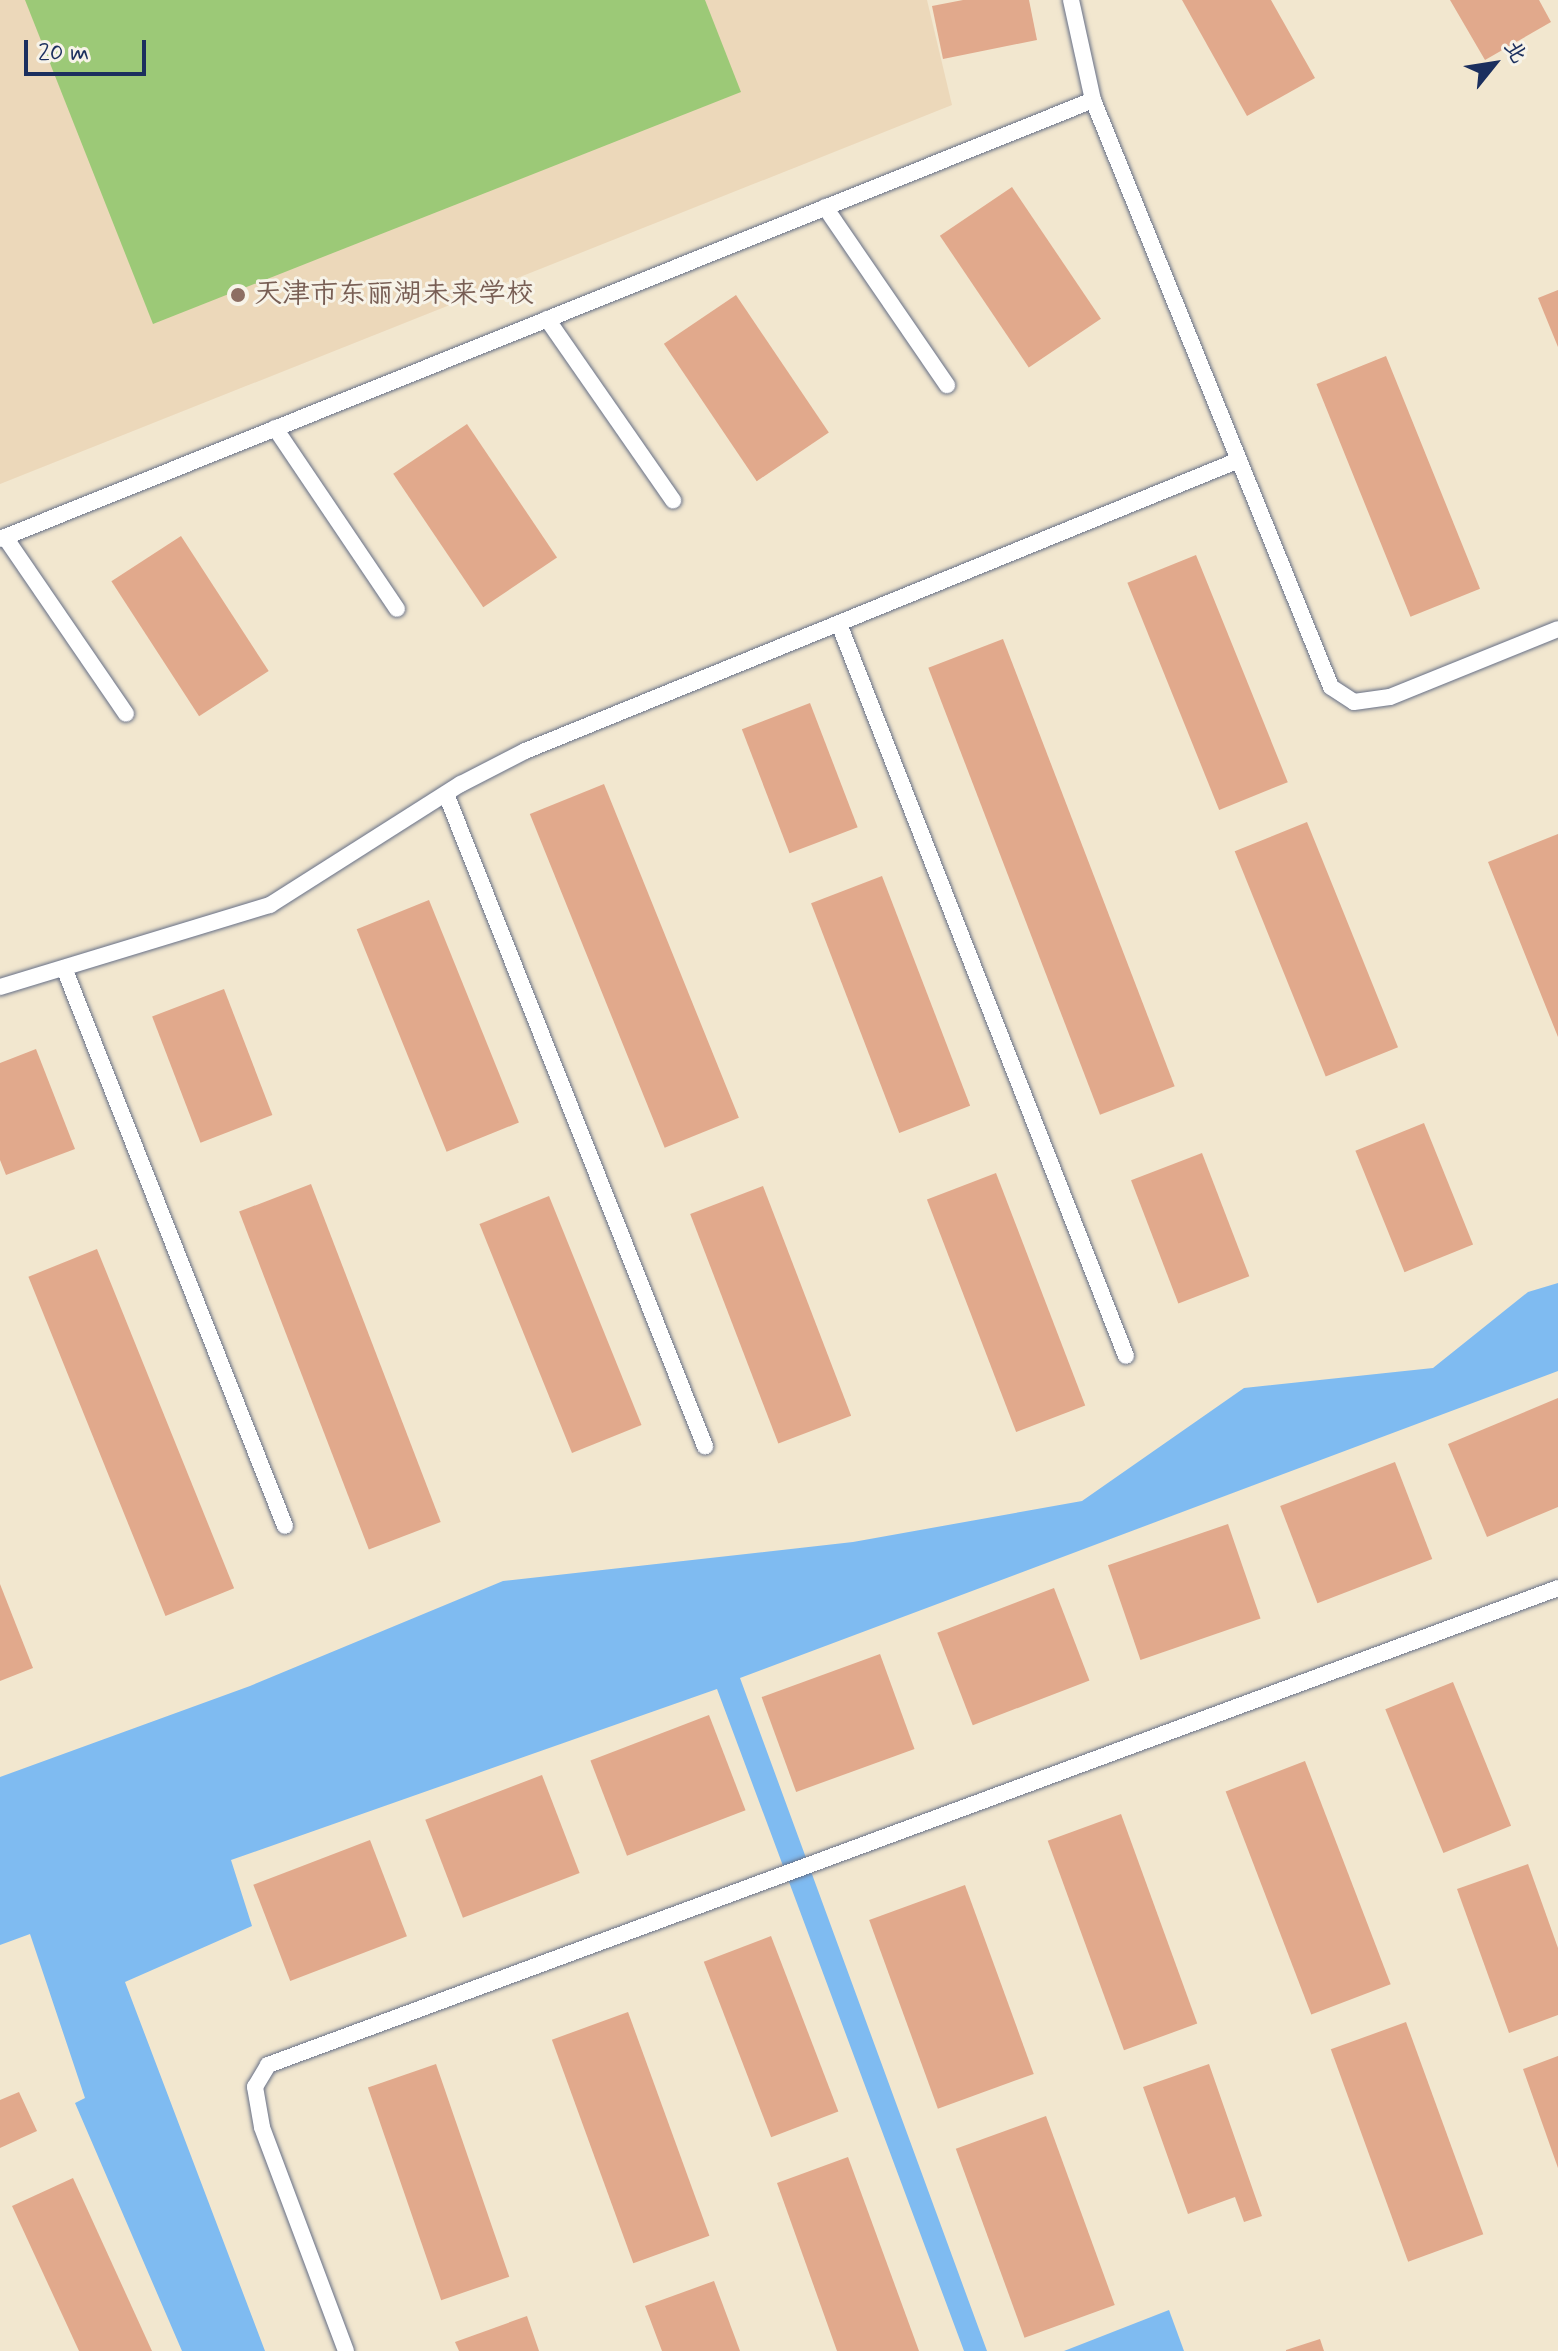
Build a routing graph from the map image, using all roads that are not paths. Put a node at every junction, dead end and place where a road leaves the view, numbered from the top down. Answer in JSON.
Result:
{"nodes":[{"id":1,"x":1071,"y":0,"type":"edge"},
{"id":2,"x":1093,"y":100,"type":"junction"},
{"id":3,"x":825,"y":207,"type":"junction"},
{"id":4,"x":547,"y":319,"type":"junction"},
{"id":5,"x":947,"y":385,"type":"dead end"},
{"id":6,"x":275,"y":428,"type":"junction"},
{"id":7,"x":1239,"y":460,"type":"junction"},
{"id":8,"x":673,"y":500,"type":"dead end"},
{"id":9,"x":3,"y":538,"type":"edge"},
{"id":10,"x":397,"y":609,"type":"dead end"},
{"id":11,"x":839,"y":624,"type":"junction"},
{"id":12,"x":1558,"y":629,"type":"edge"},
{"id":13,"x":126,"y":714,"type":"dead end"},
{"id":14,"x":446,"y":794,"type":"junction"},
{"id":15,"x":64,"y":968,"type":"junction"},
{"id":16,"x":0,"y":987,"type":"edge"},
{"id":17,"x":1126,"y":1356,"type":"dead end"},
{"id":18,"x":705,"y":1446,"type":"dead end"},
{"id":19,"x":285,"y":1526,"type":"dead end"},
{"id":20,"x":1558,"y":1588,"type":"edge"},
{"id":21,"x":346,"y":2351,"type":"edge"}],
"edges":[{"from":1,"to":2,"type":"lane"},
{"from":2,"to":3,"type":"lane"},
{"from":2,"to":7,"type":"lane"},
{"from":3,"to":4,"type":"lane"},
{"from":3,"to":5,"type":"lane"},
{"from":4,"to":6,"type":"lane"},
{"from":4,"to":8,"type":"lane"},
{"from":6,"to":9,"type":"lane"},
{"from":6,"to":10,"type":"lane"},
{"from":7,"to":11,"type":"lane"},
{"from":7,"to":12,"type":"lane"},
{"from":9,"to":13,"type":"lane"},
{"from":11,"to":14,"type":"lane"},
{"from":11,"to":17,"type":"lane"},
{"from":14,"to":15,"type":"lane"},
{"from":14,"to":18,"type":"lane"},
{"from":15,"to":16,"type":"lane"},
{"from":15,"to":19,"type":"lane"},
{"from":20,"to":21,"type":"lane"}]}
